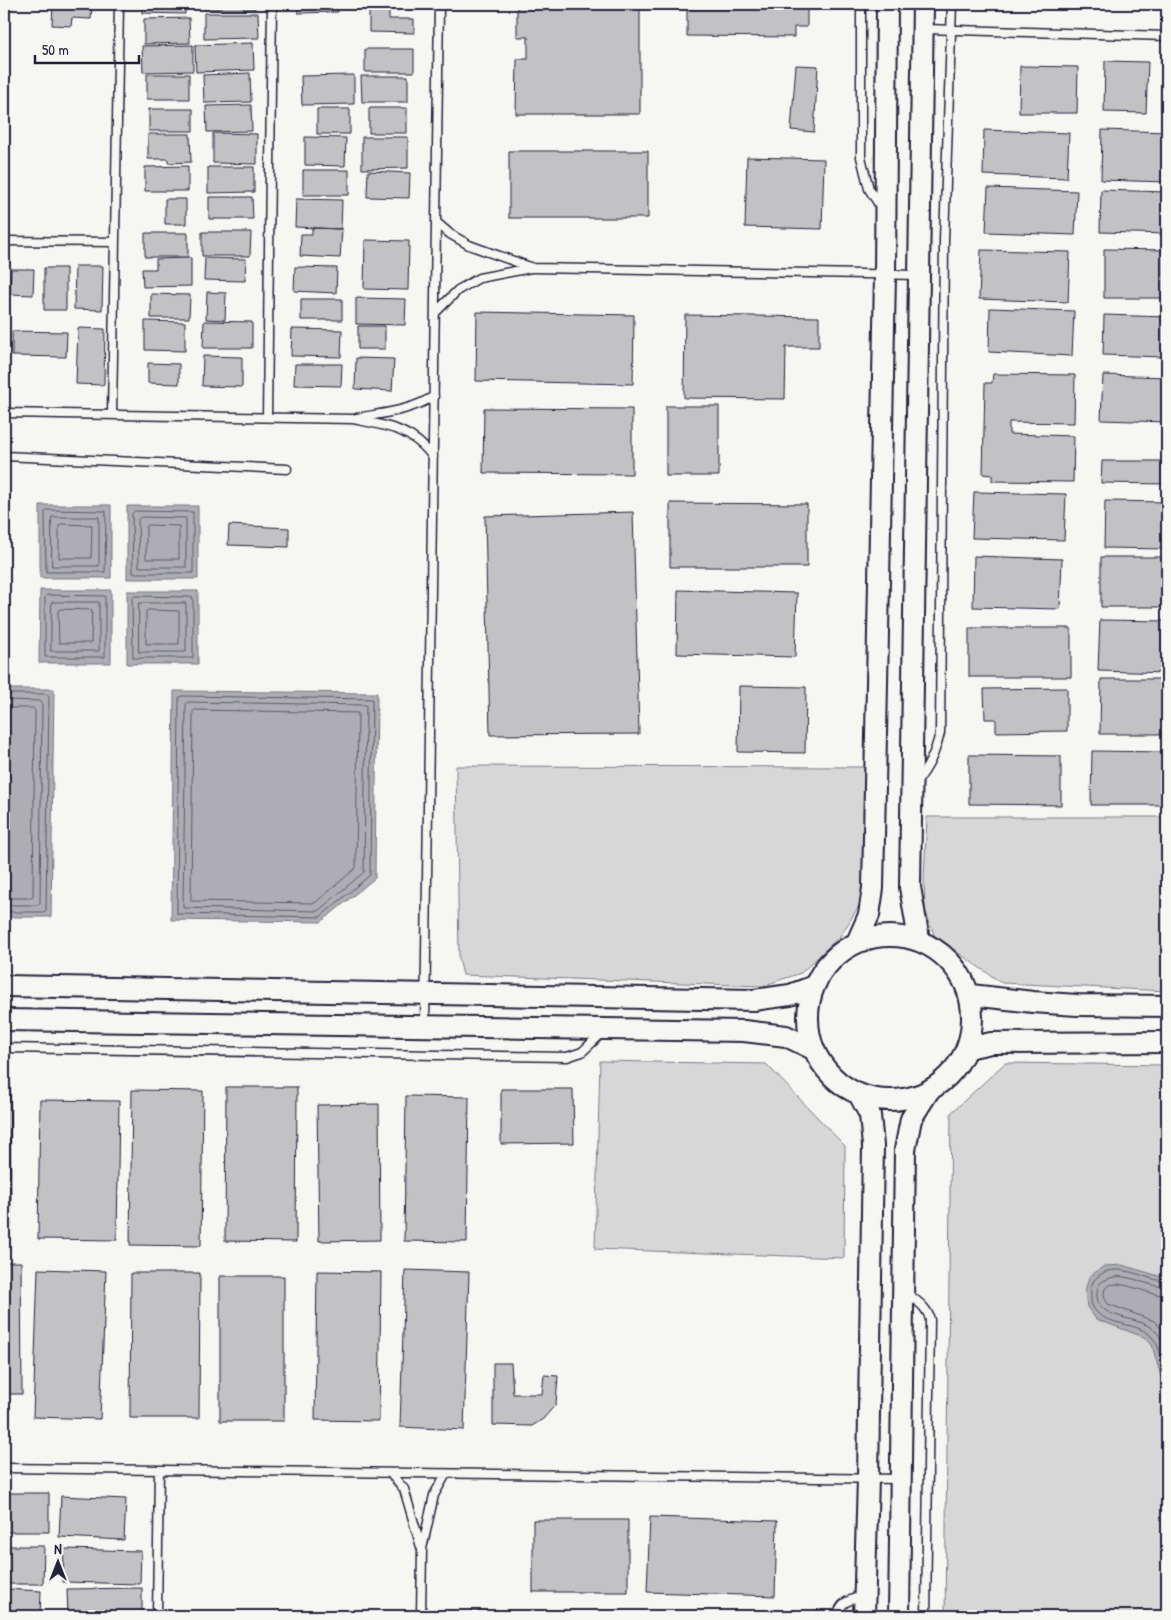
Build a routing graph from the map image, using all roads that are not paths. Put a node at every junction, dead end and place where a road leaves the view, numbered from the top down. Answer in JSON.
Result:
{"nodes":[{"id":1,"x":119,"y":4,"type":"edge"},
{"id":2,"x":272,"y":4,"type":"edge"},
{"id":3,"x":439,"y":4,"type":"edge"},
{"id":4,"x":861,"y":4,"type":"edge"},
{"id":5,"x":887,"y":4,"type":"edge"},
{"id":6,"x":923,"y":4,"type":"edge"},
{"id":7,"x":952,"y":4,"type":"edge"},
{"id":8,"x":922,"y":29,"type":"junction"},
{"id":9,"x":951,"y":30,"type":"junction"},
{"id":10,"x":1166,"y":35,"type":"edge"},
{"id":11,"x":886,"y":214,"type":"junction"},
{"id":12,"x":436,"y":222,"type":"junction"},
{"id":13,"x":4,"y":241,"type":"edge"},
{"id":14,"x":115,"y":242,"type":"junction"},
{"id":15,"x":533,"y":268,"type":"junction"},
{"id":16,"x":885,"y":274,"type":"junction"},
{"id":17,"x":919,"y":275,"type":"junction"},
{"id":18,"x":435,"y":313,"type":"junction"},
{"id":19,"x":434,"y":396,"type":"junction"},
{"id":20,"x":4,"y":413,"type":"edge"},
{"id":21,"x":112,"y":414,"type":"junction"},
{"id":22,"x":267,"y":417,"type":"junction"},
{"id":23,"x":353,"y":419,"type":"junction"},
{"id":24,"x":4,"y":456,"type":"edge"},
{"id":25,"x":433,"y":457,"type":"junction"},
{"id":26,"x":286,"y":469,"type":"dead end"},
{"id":27,"x":911,"y":788,"type":"junction"},
{"id":28,"x":919,"y":940,"type":"junction"},
{"id":29,"x":857,"y":942,"type":"junction"},
{"id":30,"x":4,"y":986,"type":"edge"},
{"id":31,"x":814,"y":986,"type":"junction"},
{"id":32,"x":426,"y":993,"type":"junction"},
{"id":33,"x":970,"y":996,"type":"junction"},
{"id":34,"x":1167,"y":1006,"type":"edge"},
{"id":35,"x":4,"y":1020,"type":"edge"},
{"id":36,"x":425,"y":1026,"type":"junction"},
{"id":37,"x":607,"y":1029,"type":"junction"},
{"id":38,"x":1167,"y":1042,"type":"edge"},
{"id":39,"x":4,"y":1048,"type":"edge"},
{"id":40,"x":813,"y":1048,"type":"junction"},
{"id":41,"x":968,"y":1048,"type":"junction"},
{"id":42,"x":928,"y":1092,"type":"junction"},
{"id":43,"x":859,"y":1094,"type":"junction"},
{"id":44,"x":903,"y":1291,"type":"junction"},
{"id":45,"x":4,"y":1468,"type":"edge"},
{"id":46,"x":159,"y":1470,"type":"junction"},
{"id":47,"x":390,"y":1473,"type":"junction"},
{"id":48,"x":446,"y":1474,"type":"junction"},
{"id":49,"x":868,"y":1479,"type":"junction"},
{"id":50,"x":901,"y":1479,"type":"junction"},
{"id":51,"x":422,"y":1549,"type":"junction"},
{"id":52,"x":865,"y":1595,"type":"junction"},
{"id":53,"x":157,"y":1616,"type":"edge"},
{"id":54,"x":421,"y":1616,"type":"edge"},
{"id":55,"x":838,"y":1616,"type":"edge"},
{"id":56,"x":864,"y":1616,"type":"edge"},
{"id":57,"x":899,"y":1616,"type":"edge"},
{"id":58,"x":926,"y":1616,"type":"edge"}],
"edges":[{"from":1,"to":14,"type":"lane"},
{"from":2,"to":22,"type":"lane"},
{"from":3,"to":12,"type":"lane"},
{"from":4,"to":11,"type":"lane"},
{"from":5,"to":11,"type":"main road"},
{"from":6,"to":8,"type":"main road"},
{"from":7,"to":9,"type":"lane"},
{"from":8,"to":9,"type":"lane"},
{"from":8,"to":17,"type":"main road"},
{"from":9,"to":10,"type":"lane"},
{"from":9,"to":27,"type":"lane"},
{"from":11,"to":16,"type":"main road"},
{"from":12,"to":15,"type":"lane"},
{"from":12,"to":18,"type":"lane"},
{"from":13,"to":14,"type":"lane"},
{"from":14,"to":21,"type":"lane"},
{"from":15,"to":16,"type":"lane"},
{"from":15,"to":18,"type":"lane"},
{"from":16,"to":17,"type":"lane"},
{"from":16,"to":29,"type":"main road"},
{"from":17,"to":27,"type":"main road"},
{"from":18,"to":19,"type":"lane"},
{"from":19,"to":23,"type":"lane"},
{"from":19,"to":25,"type":"lane"},
{"from":20,"to":21,"type":"lane"},
{"from":21,"to":22,"type":"lane"},
{"from":22,"to":23,"type":"lane"},
{"from":23,"to":25,"type":"lane"},
{"from":24,"to":26,"type":"lane"},
{"from":25,"to":32,"type":"lane"},
{"from":27,"to":28,"type":"main road"},
{"from":28,"to":29,"type":"main road"},
{"from":28,"to":33,"type":"main road"},
{"from":29,"to":31,"type":"main road"},
{"from":30,"to":32,"type":"main road"},
{"from":31,"to":32,"type":"main road"},
{"from":31,"to":40,"type":"main road"},
{"from":32,"to":36,"type":"lane"},
{"from":33,"to":34,"type":"main road"},
{"from":33,"to":41,"type":"main road"},
{"from":35,"to":36,"type":"main road"},
{"from":36,"to":37,"type":"main road"},
{"from":37,"to":39,"type":"lane"},
{"from":37,"to":40,"type":"main road"},
{"from":38,"to":41,"type":"main road"},
{"from":40,"to":43,"type":"main road"},
{"from":41,"to":42,"type":"main road"},
{"from":42,"to":43,"type":"main road"},
{"from":42,"to":44,"type":"main road"},
{"from":43,"to":49,"type":"main road"},
{"from":44,"to":50,"type":"main road"},
{"from":44,"to":58,"type":"lane"},
{"from":45,"to":46,"type":"lane"},
{"from":46,"to":47,"type":"lane"},
{"from":46,"to":53,"type":"lane"},
{"from":47,"to":48,"type":"lane"},
{"from":47,"to":51,"type":"lane"},
{"from":48,"to":49,"type":"lane"},
{"from":48,"to":51,"type":"lane"},
{"from":49,"to":50,"type":"lane"},
{"from":49,"to":52,"type":"main road"},
{"from":50,"to":57,"type":"main road"},
{"from":51,"to":54,"type":"lane"},
{"from":52,"to":55,"type":"lane"},
{"from":52,"to":56,"type":"main road"}]}
